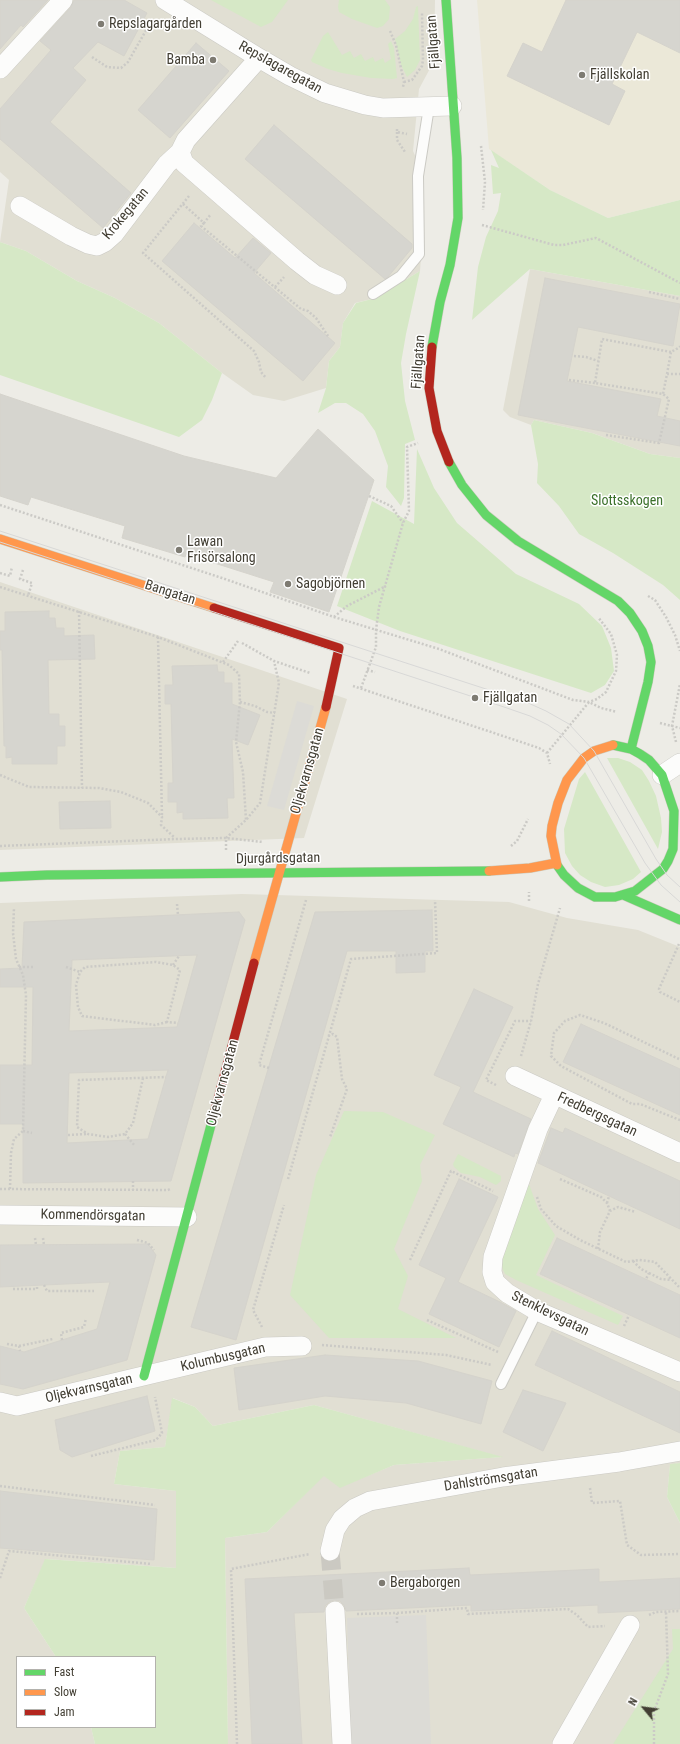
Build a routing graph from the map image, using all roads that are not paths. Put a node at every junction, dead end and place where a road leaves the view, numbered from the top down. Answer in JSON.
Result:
{"nodes":[{"id":1,"x":63,"y":0,"type":"edge"},
{"id":2,"x":446,"y":0,"type":"edge"},
{"id":3,"x":161,"y":6,"type":"edge"},
{"id":4,"x":259,"y":58,"type":"junction"},
{"id":5,"x":0,"y":69,"type":"edge"},
{"id":6,"x":452,"y":106,"type":"junction"},
{"id":7,"x":429,"y":107,"type":"junction"},
{"id":8,"x":180,"y":152,"type":"junction"},
{"id":9,"x":20,"y":206,"type":"dead end"},
{"id":10,"x":337,"y":285,"type":"dead end"},
{"id":11,"x":373,"y":294,"type":"dead end"},
{"id":12,"x":0,"y":539,"type":"edge"},
{"id":13,"x":339,"y":648,"type":"joint"},
{"id":14,"x":631,"y":749,"type":"junction"},
{"id":15,"x":680,"y":763,"type":"edge"},
{"id":16,"x":662,"y":775,"type":"junction"},
{"id":17,"x":673,"y":849,"type":"junction"},
{"id":18,"x":680,"y":857,"type":"edge"},
{"id":19,"x":556,"y":863,"type":"junction"},
{"id":20,"x":278,"y":873,"type":"junction"},
{"id":21,"x":0,"y":878,"type":"edge"},
{"id":22,"x":623,"y":895,"type":"junction"},
{"id":23,"x":680,"y":920,"type":"edge"},
{"id":24,"x":515,"y":1076,"type":"road end"},
{"id":25,"x":554,"y":1095,"type":"junction"},
{"id":26,"x":680,"y":1153,"type":"edge"},
{"id":27,"x":0,"y":1215,"type":"edge"},
{"id":28,"x":187,"y":1218,"type":"junction"},
{"id":29,"x":537,"y":1311,"type":"junction"},
{"id":30,"x":311,"y":1345,"type":"road end"},
{"id":31,"x":680,"y":1372,"type":"edge"},
{"id":32,"x":144,"y":1376,"type":"junction"},
{"id":33,"x":501,"y":1384,"type":"dead end"},
{"id":34,"x":0,"y":1402,"type":"edge"},
{"id":35,"x":680,"y":1451,"type":"edge"},
{"id":36,"x":330,"y":1550,"type":"tunnel mouth"},
{"id":37,"x":335,"y":1611,"type":"tunnel mouth"},
{"id":38,"x":630,"y":1625,"type":"road end"},
{"id":39,"x":342,"y":1744,"type":"edge"},
{"id":40,"x":562,"y":1744,"type":"edge"}],
"edges":[{"from":1,"to":5,"type":"street"},
{"from":2,"to":6,"type":"street","name":"Fjällgatan"},
{"from":3,"to":4,"type":"street","name":"Repslagaregatan"},
{"from":4,"to":7,"type":"street","name":"Repslagaregatan"},
{"from":4,"to":8,"type":"street","name":"Krokegatan"},
{"from":6,"to":7,"type":"street","name":"Repslagaregatan"},
{"from":6,"to":14,"type":"street","name":"Fjällgatan"},
{"from":7,"to":11,"type":"lane"},
{"from":8,"to":9,"type":"street","name":"Krokegatan"},
{"from":8,"to":10,"type":"street"},
{"from":12,"to":13,"type":"street","name":"Bangatan"},
{"from":13,"to":20,"type":"street","name":"Oljekvarnsgatan"},
{"from":14,"to":16,"type":"street"},
{"from":14,"to":19,"type":"street"},
{"from":15,"to":16,"type":"street"},
{"from":16,"to":17,"type":"street"},
{"from":17,"to":18,"type":"street"},
{"from":17,"to":22,"type":"street"},
{"from":19,"to":20,"type":"street","name":"Djurgårdsgatan"},
{"from":19,"to":22,"type":"street"},
{"from":20,"to":21,"type":"street","name":"Djurgårdsgatan"},
{"from":20,"to":28,"type":"street","name":"Oljekvarnsgatan"},
{"from":22,"to":23,"type":"street"},
{"from":24,"to":25,"type":"street","name":"Fredbergsgatan"},
{"from":25,"to":26,"type":"street","name":"Fredbergsgatan"},
{"from":25,"to":29,"type":"street","name":"Stenklevsgatan"},
{"from":27,"to":28,"type":"street","name":"Kommendörsgatan"},
{"from":28,"to":32,"type":"street","name":"Oljekvarnsgatan"},
{"from":29,"to":31,"type":"street","name":"Stenklevsgatan"},
{"from":29,"to":33,"type":"lane"},
{"from":30,"to":32,"type":"street","name":"Kolumbusgatan"},
{"from":32,"to":34,"type":"street","name":"Oljekvarnsgatan"},
{"from":35,"to":36,"type":"street","name":"Dahlströmsgatan"},
{"from":37,"to":39,"type":"street"},
{"from":38,"to":40,"type":"street"}]}
